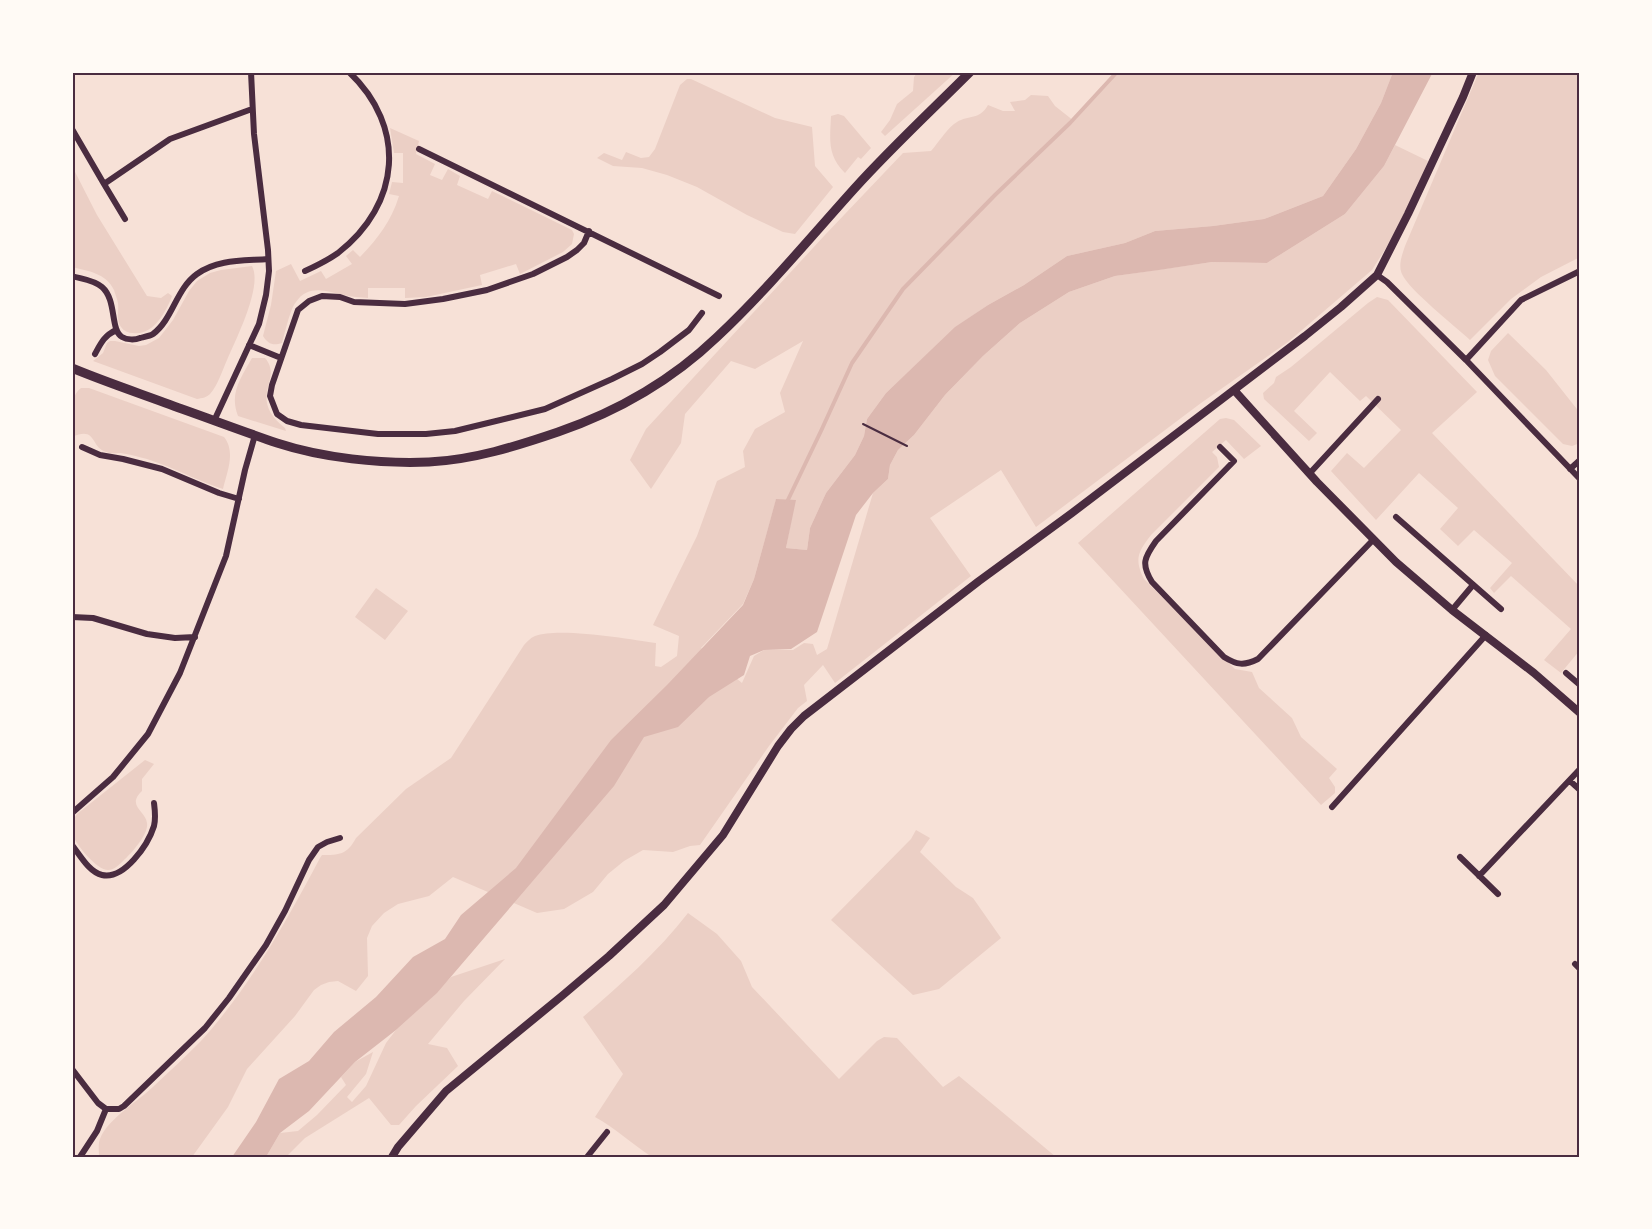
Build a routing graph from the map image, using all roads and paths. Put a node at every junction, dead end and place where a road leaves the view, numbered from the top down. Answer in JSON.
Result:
{"nodes":[{"id":1,"x":251,"y":72,"type":"edge"},
{"id":2,"x":349,"y":72,"type":"edge"},
{"id":3,"x":970,"y":72,"type":"edge"},
{"id":4,"x":1473,"y":72,"type":"edge"},
{"id":5,"x":252,"y":109,"type":"junction"},
{"id":6,"x":72,"y":129,"type":"edge"},
{"id":7,"x":419,"y":149,"type":"dead end"},
{"id":8,"x":104,"y":184,"type":"junction"},
{"id":9,"x":125,"y":219,"type":"dead end"},
{"id":10,"x":589,"y":231,"type":"junction"},
{"id":11,"x":268,"y":259,"type":"junction"},
{"id":12,"x":305,"y":271,"type":"dead end"},
{"id":13,"x":1580,"y":271,"type":"edge"},
{"id":14,"x":1377,"y":275,"type":"junction"},
{"id":15,"x":72,"y":276,"type":"edge"},
{"id":16,"x":719,"y":296,"type":"dead end"},
{"id":17,"x":702,"y":313,"type":"dead end"},
{"id":18,"x":116,"y":330,"type":"junction"},
{"id":19,"x":249,"y":345,"type":"junction"},
{"id":20,"x":95,"y":354,"type":"dead end"},
{"id":21,"x":281,"y":358,"type":"junction"},
{"id":22,"x":1466,"y":360,"type":"junction"},
{"id":23,"x":72,"y":368,"type":"edge"},
{"id":24,"x":1234,"y":390,"type":"junction"},
{"id":25,"x":1378,"y":399,"type":"dead end"},
{"id":26,"x":214,"y":421,"type":"junction"},
{"id":27,"x":863,"y":424,"type":"dead end"},
{"id":28,"x":255,"y":435,"type":"junction"},
{"id":29,"x":907,"y":446,"type":"dead end"},
{"id":30,"x":82,"y":447,"type":"dead end"},
{"id":31,"x":1220,"y":447,"type":"dead end"},
{"id":32,"x":1580,"y":460,"type":"edge"},
{"id":33,"x":1570,"y":469,"type":"junction"},
{"id":34,"x":1310,"y":474,"type":"junction"},
{"id":35,"x":1580,"y":479,"type":"edge"},
{"id":36,"x":239,"y":499,"type":"junction"},
{"id":37,"x":1396,"y":517,"type":"dead end"},
{"id":38,"x":1373,"y":540,"type":"junction"},
{"id":39,"x":1473,"y":585,"type":"junction"},
{"id":40,"x":1500,"y":609,"type":"dead end"},
{"id":41,"x":1452,"y":610,"type":"junction"},
{"id":42,"x":72,"y":617,"type":"edge"},
{"id":43,"x":1486,"y":635,"type":"junction"},
{"id":44,"x":195,"y":637,"type":"junction"},
{"id":45,"x":1566,"y":673,"type":"dead end"},
{"id":46,"x":1580,"y":685,"type":"edge"},
{"id":47,"x":1580,"y":713,"type":"edge"},
{"id":48,"x":1580,"y":769,"type":"edge"},
{"id":49,"x":1570,"y":781,"type":"junction"},
{"id":50,"x":1580,"y":790,"type":"edge"},
{"id":51,"x":154,"y":803,"type":"dead end"},
{"id":52,"x":1332,"y":807,"type":"dead end"},
{"id":53,"x":72,"y":813,"type":"edge"},
{"id":54,"x":339,"y":838,"type":"dead end"},
{"id":55,"x":72,"y":845,"type":"edge"},
{"id":56,"x":1460,"y":857,"type":"dead end"},
{"id":57,"x":1479,"y":876,"type":"junction"},
{"id":58,"x":1498,"y":894,"type":"dead end"},
{"id":59,"x":72,"y":1069,"type":"edge"},
{"id":60,"x":106,"y":1109,"type":"junction"},
{"id":61,"x":607,"y":1132,"type":"dead end"},
{"id":62,"x":80,"y":1157,"type":"edge"},
{"id":63,"x":392,"y":1157,"type":"edge"},
{"id":64,"x":587,"y":1157,"type":"edge"}],
"edges":[{"from":1,"to":5,"type":"street"},
{"from":2,"to":12,"type":"street"},
{"from":3,"to":28,"type":"main road"},
{"from":4,"to":14,"type":"street"},
{"from":5,"to":8,"type":"street"},
{"from":5,"to":11,"type":"street"},
{"from":6,"to":8,"type":"street"},
{"from":7,"to":10,"type":"street"},
{"from":8,"to":9,"type":"street"},
{"from":10,"to":16,"type":"street"},
{"from":10,"to":21,"type":"street"},
{"from":11,"to":18,"type":"street"},
{"from":11,"to":19,"type":"street"},
{"from":13,"to":22,"type":"street"},
{"from":14,"to":22,"type":"street"},
{"from":14,"to":24,"type":"street"},
{"from":15,"to":18,"type":"street"},
{"from":17,"to":21,"type":"street"},
{"from":18,"to":20,"type":"street"},
{"from":19,"to":21,"type":"street"},
{"from":19,"to":26,"type":"street"},
{"from":22,"to":33,"type":"street"},
{"from":23,"to":26,"type":"main road"},
{"from":24,"to":34,"type":"street"},
{"from":24,"to":63,"type":"street"},
{"from":25,"to":34,"type":"street"},
{"from":26,"to":28,"type":"main road"},
{"from":27,"to":29,"type":"path"},
{"from":28,"to":36,"type":"street"},
{"from":30,"to":36,"type":"street"},
{"from":31,"to":38,"type":"street"},
{"from":32,"to":33,"type":"street"},
{"from":33,"to":35,"type":"street"},
{"from":34,"to":38,"type":"street"},
{"from":36,"to":44,"type":"street"},
{"from":37,"to":39,"type":"street"},
{"from":38,"to":41,"type":"street"},
{"from":39,"to":40,"type":"street"},
{"from":39,"to":41,"type":"street"},
{"from":41,"to":43,"type":"street"},
{"from":42,"to":44,"type":"street"},
{"from":43,"to":47,"type":"street"},
{"from":43,"to":52,"type":"street"},
{"from":44,"to":53,"type":"street"},
{"from":45,"to":46,"type":"street"},
{"from":48,"to":49,"type":"street"},
{"from":49,"to":50,"type":"street"},
{"from":49,"to":57,"type":"street"},
{"from":51,"to":55,"type":"street"},
{"from":54,"to":60,"type":"street"},
{"from":56,"to":57,"type":"street"},
{"from":57,"to":58,"type":"street"},
{"from":59,"to":60,"type":"street"},
{"from":60,"to":62,"type":"street"},
{"from":61,"to":64,"type":"street"}]}
